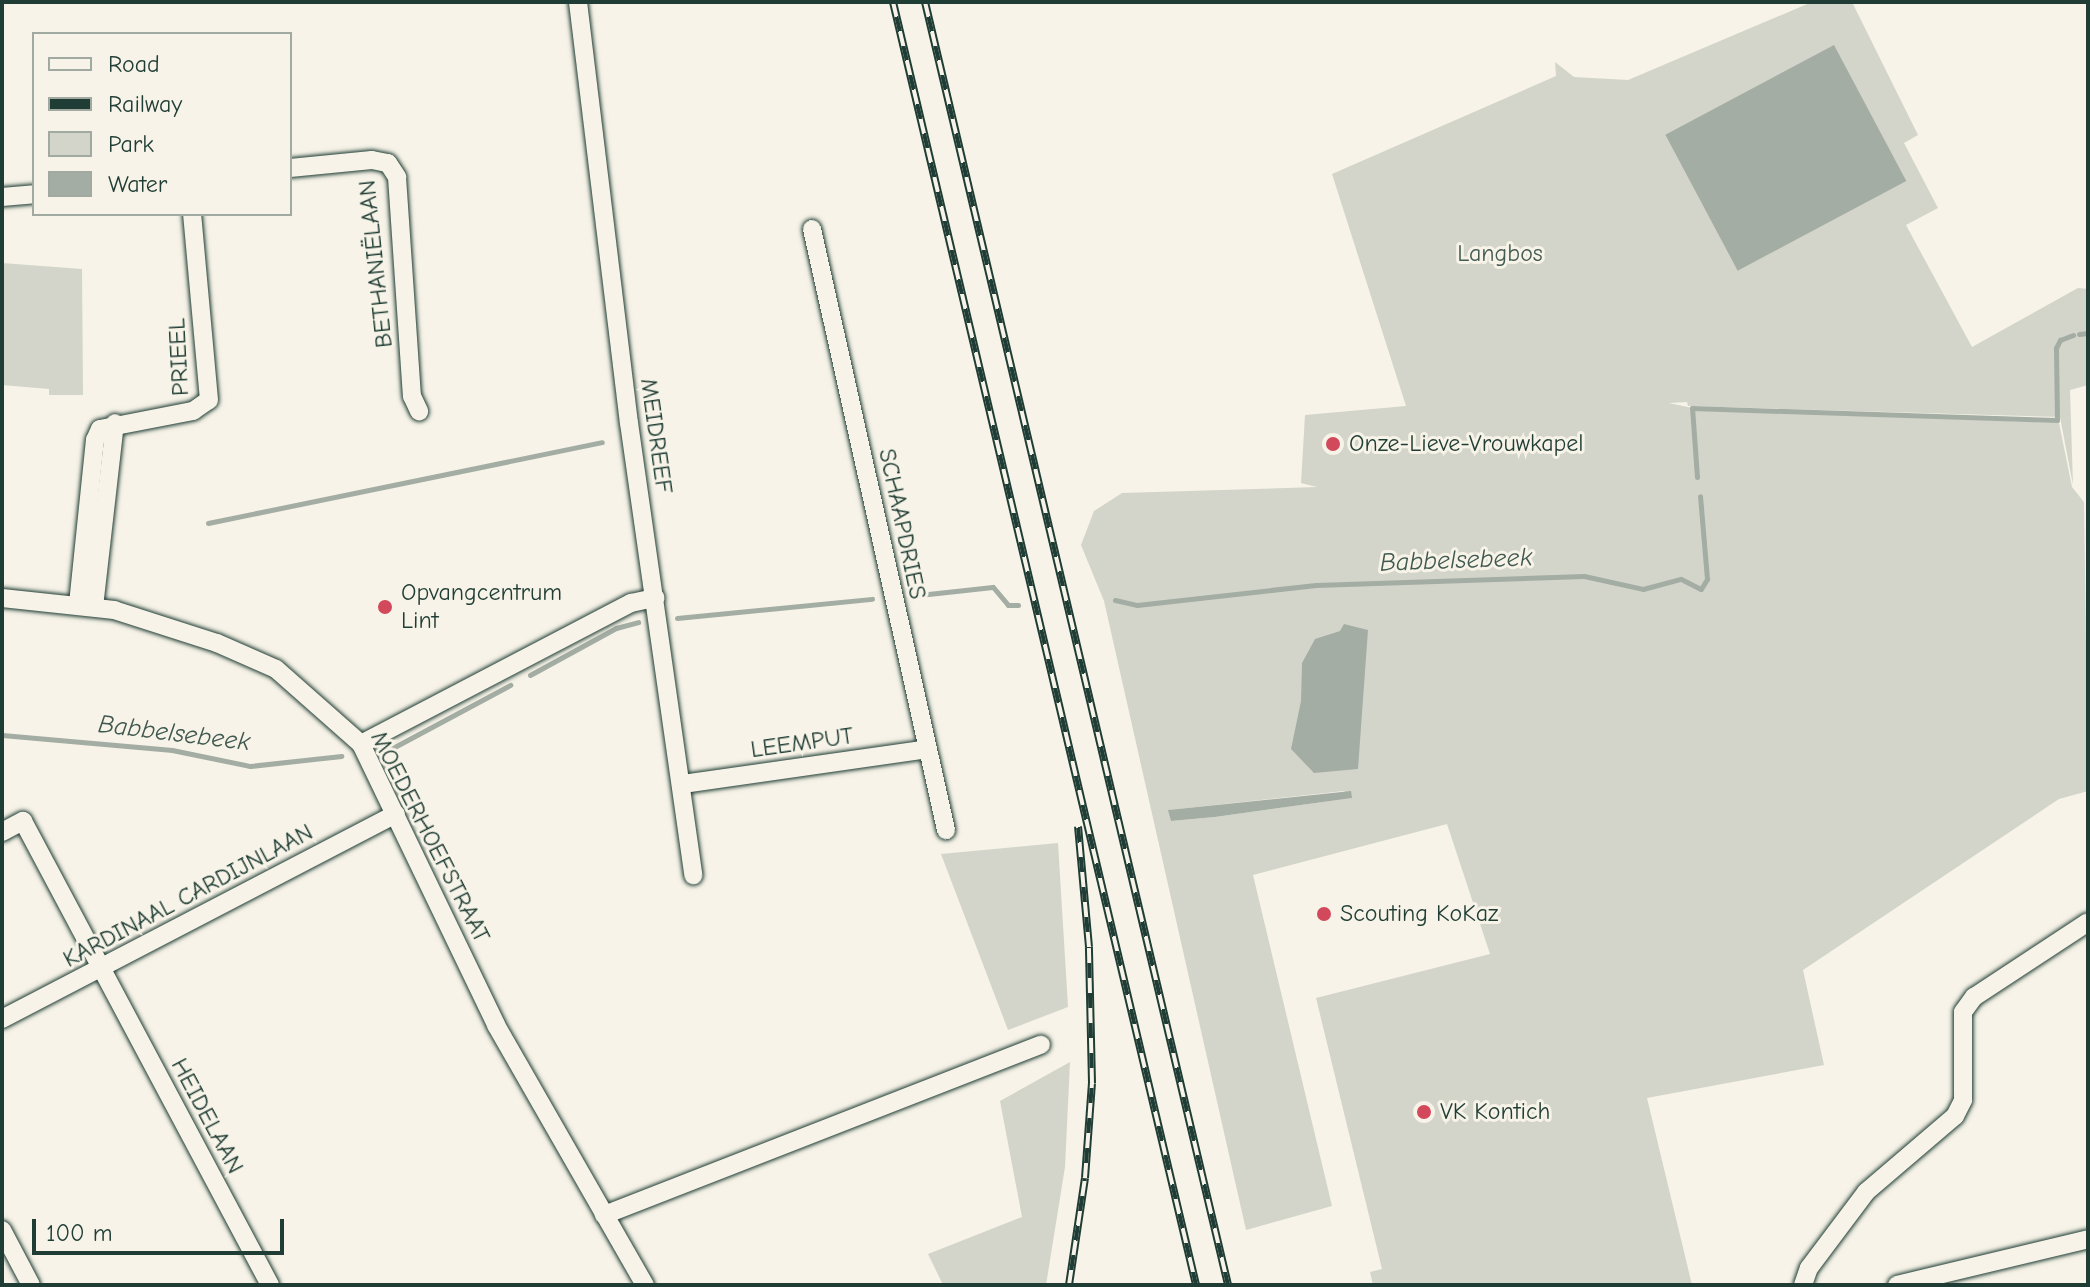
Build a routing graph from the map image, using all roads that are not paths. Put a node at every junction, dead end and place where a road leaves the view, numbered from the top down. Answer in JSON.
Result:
{"nodes":[{"id":1,"x":578,"y":2,"type":"edge"},
{"id":2,"x":292,"y":168,"type":"edge"},
{"id":3,"x":32,"y":194,"type":"edge"},
{"id":4,"x":2,"y":197,"type":"edge"},
{"id":5,"x":192,"y":216,"type":"edge"},
{"id":6,"x":812,"y":229,"type":"dead end"},
{"id":7,"x":419,"y":411,"type":"dead end"},
{"id":8,"x":2,"y":598,"type":"edge"},
{"id":9,"x":655,"y":598,"type":"junction"},
{"id":10,"x":86,"y":605,"type":"junction"},
{"id":11,"x":361,"y":744,"type":"junction"},
{"id":12,"x":928,"y":749,"type":"junction"},
{"id":13,"x":683,"y":784,"type":"junction"},
{"id":14,"x":396,"y":814,"type":"junction"},
{"id":15,"x":946,"y":830,"type":"dead end"},
{"id":16,"x":2,"y":832,"type":"edge"},
{"id":17,"x":693,"y":875,"type":"dead end"},
{"id":18,"x":2087,"y":926,"type":"edge"},
{"id":19,"x":101,"y":970,"type":"junction"},
{"id":20,"x":2,"y":1019,"type":"edge"},
{"id":21,"x":1041,"y":1045,"type":"dead end"},
{"id":22,"x":604,"y":1215,"type":"junction"},
{"id":23,"x":2,"y":1230,"type":"edge"},
{"id":24,"x":2088,"y":1239,"type":"edge"},
{"id":25,"x":1907,"y":1284,"type":"edge"},
{"id":26,"x":31,"y":1285,"type":"edge"},
{"id":27,"x":270,"y":1285,"type":"edge"},
{"id":28,"x":645,"y":1285,"type":"edge"},
{"id":29,"x":1803,"y":1285,"type":"edge"}],
"edges":[{"from":1,"to":9,"type":"street","name":"MEIDREEF"},
{"from":2,"to":7,"type":"street","name":"BETHANIËLAAN"},
{"from":3,"to":4,"type":"street"},
{"from":5,"to":10,"type":"street","name":"PRIEEL"},
{"from":6,"to":12,"type":"street","name":"SCHAAPDRIES"},
{"from":8,"to":10,"type":"street","name":"MOEDERHOEFSTRAAT"},
{"from":9,"to":11,"type":"street"},
{"from":9,"to":13,"type":"street","name":"MEIDREEF"},
{"from":10,"to":11,"type":"street","name":"MOEDERHOEFSTRAAT"},
{"from":11,"to":14,"type":"street","name":"MOEDERHOEFSTRAAT"},
{"from":12,"to":13,"type":"street","name":"LEEMPUT"},
{"from":12,"to":15,"type":"street","name":"SCHAAPDRIES"},
{"from":13,"to":17,"type":"street","name":"MEIDREEF"},
{"from":14,"to":19,"type":"street","name":"KARDINAAL CARDIJNLAAN"},
{"from":14,"to":22,"type":"street","name":"MOEDERHOEFSTRAAT"},
{"from":16,"to":19,"type":"street","name":"HEIDELAAN"},
{"from":18,"to":29,"type":"street"},
{"from":19,"to":20,"type":"street","name":"KARDINAAL CARDIJNLAAN"},
{"from":19,"to":27,"type":"street","name":"HEIDELAAN"},
{"from":21,"to":22,"type":"street"},
{"from":22,"to":28,"type":"street","name":"MOEDERHOEFSTRAAT"},
{"from":23,"to":26,"type":"street"},
{"from":24,"to":25,"type":"street"}]}
